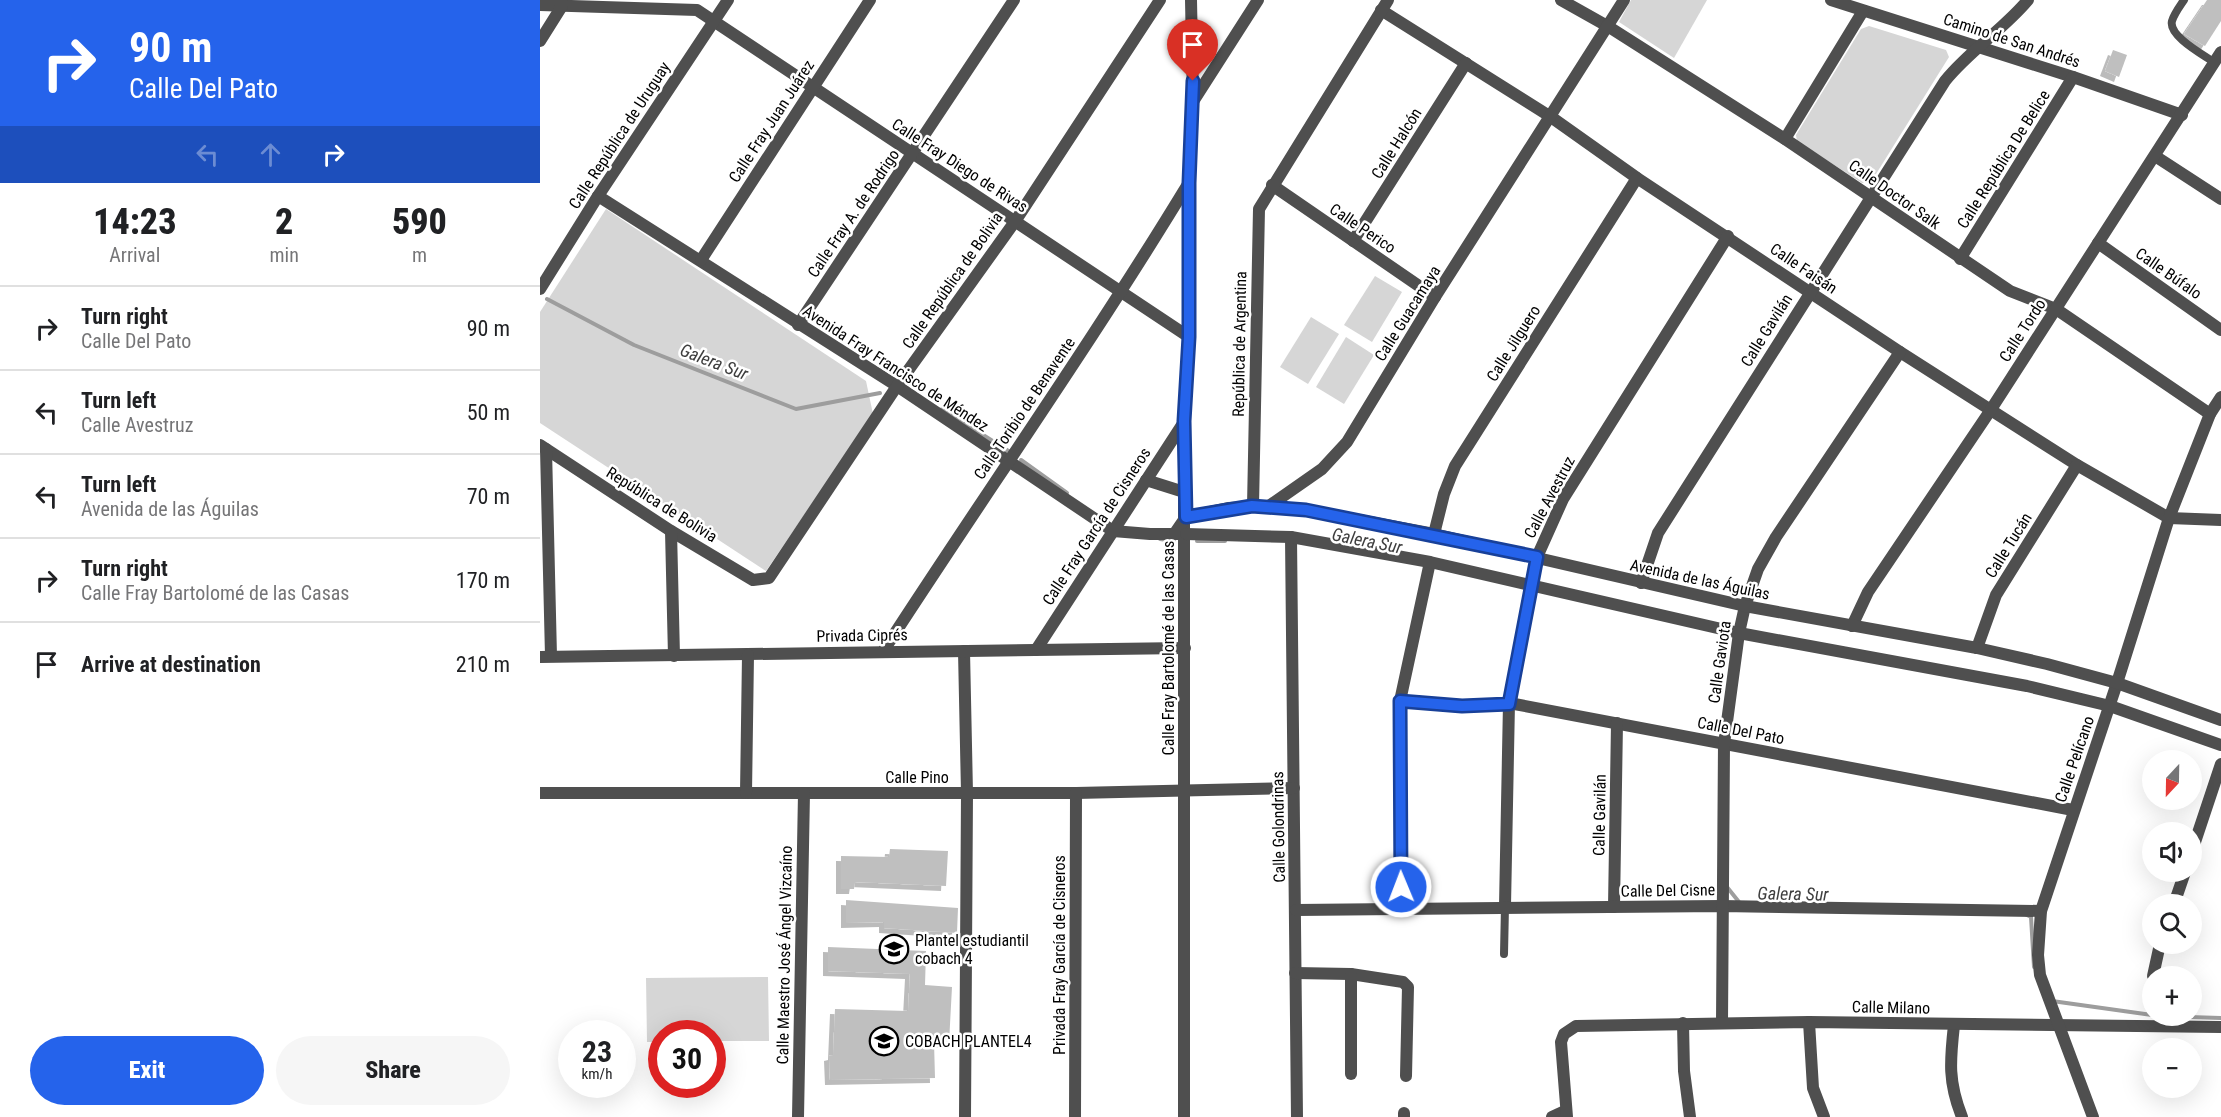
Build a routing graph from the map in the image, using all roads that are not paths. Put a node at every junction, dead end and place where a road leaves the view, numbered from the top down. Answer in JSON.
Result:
{"nodes":[{"id":1,"x":728,"y":0,"type":"edge"},
{"id":2,"x":870,"y":0,"type":"edge"},
{"id":3,"x":1014,"y":0,"type":"edge"},
{"id":4,"x":1160,"y":0,"type":"edge"},
{"id":5,"x":1191,"y":0,"type":"edge"},
{"id":6,"x":1258,"y":0,"type":"edge"},
{"id":7,"x":1561,"y":0,"type":"edge"},
{"id":8,"x":1624,"y":0,"type":"edge"},
{"id":9,"x":1831,"y":0,"type":"edge"},
{"id":10,"x":2028,"y":0,"type":"edge"},
{"id":11,"x":2184,"y":0,"type":"edge"},
{"id":12,"x":562,"y":3,"type":"edge"},
{"id":13,"x":540,"y":5,"type":"edge"},
{"id":14,"x":697,"y":5,"type":"edge"},
{"id":15,"x":1384,"y":5,"type":"edge"},
{"id":16,"x":1863,"y":11,"type":"junction"},
{"id":17,"x":714,"y":21,"type":"junction"},
{"id":18,"x":1609,"y":27,"type":"junction"},
{"id":19,"x":540,"y":41,"type":"edge"},
{"id":20,"x":1978,"y":46,"type":"junction"},
{"id":21,"x":2219,"y":61,"type":"edge"},
{"id":22,"x":1466,"y":63,"type":"junction"},
{"id":23,"x":2073,"y":77,"type":"junction"},
{"id":24,"x":812,"y":88,"type":"junction"},
{"id":25,"x":1193,"y":101,"type":"junction"},
{"id":26,"x":2182,"y":115,"type":"junction"},
{"id":27,"x":1551,"y":117,"type":"junction"},
{"id":28,"x":1785,"y":139,"type":"junction"},
{"id":29,"x":912,"y":154,"type":"junction"},
{"id":30,"x":2155,"y":156,"type":"junction"},
{"id":31,"x":1637,"y":177,"type":"junction"},
{"id":32,"x":1189,"y":183,"type":"junction"},
{"id":33,"x":1272,"y":185,"type":"junction"},
{"id":34,"x":598,"y":196,"type":"junction"},
{"id":35,"x":1870,"y":197,"type":"junction"},
{"id":36,"x":2221,"y":199,"type":"edge"},
{"id":37,"x":1016,"y":220,"type":"junction"},
{"id":38,"x":1728,"y":236,"type":"junction"},
{"id":39,"x":1353,"y":241,"type":"junction"},
{"id":40,"x":2098,"y":243,"type":"junction"},
{"id":41,"x":1960,"y":259,"type":"junction"},
{"id":42,"x":701,"y":260,"type":"junction"},
{"id":43,"x":540,"y":289,"type":"edge"},
{"id":44,"x":1123,"y":291,"type":"junction"},
{"id":45,"x":1810,"y":292,"type":"junction"},
{"id":46,"x":1435,"y":297,"type":"junction"},
{"id":47,"x":2056,"y":309,"type":"junction"},
{"id":48,"x":798,"y":324,"type":"junction"},
{"id":49,"x":2221,"y":330,"type":"edge"},
{"id":50,"x":1189,"y":337,"type":"junction"},
{"id":51,"x":1900,"y":352,"type":"junction"},
{"id":52,"x":897,"y":386,"type":"junction"},
{"id":53,"x":2221,"y":397,"type":"edge"},
{"id":54,"x":1990,"y":411,"type":"junction"},
{"id":55,"x":2216,"y":414,"type":"edge"},
{"id":56,"x":1184,"y":421,"type":"junction"},
{"id":57,"x":543,"y":447,"type":"edge"},
{"id":58,"x":1008,"y":460,"type":"junction"},
{"id":59,"x":2077,"y":465,"type":"junction"},
{"id":60,"x":1146,"y":480,"type":"junction"},
{"id":61,"x":1184,"y":492,"type":"junction"},
{"id":62,"x":1252,"y":506,"type":"junction"},
{"id":63,"x":1269,"y":506,"type":"junction"},
{"id":64,"x":1186,"y":517,"type":"junction"},
{"id":65,"x":2169,"y":518,"type":"junction"},
{"id":66,"x":2221,"y":520,"type":"edge"},
{"id":67,"x":671,"y":531,"type":"junction"},
{"id":68,"x":1113,"y":531,"type":"junction"},
{"id":69,"x":1180,"y":533,"type":"junction"},
{"id":70,"x":1434,"y":534,"type":"junction"},
{"id":71,"x":1291,"y":537,"type":"junction"},
{"id":72,"x":1537,"y":557,"type":"junction"},
{"id":73,"x":1430,"y":562,"type":"junction"},
{"id":74,"x":769,"y":578,"type":"joint"},
{"id":75,"x":1641,"y":583,"type":"junction"},
{"id":76,"x":1530,"y":586,"type":"junction"},
{"id":77,"x":1745,"y":606,"type":"junction"},
{"id":78,"x":1852,"y":626,"type":"junction"},
{"id":79,"x":1739,"y":633,"type":"junction"},
{"id":80,"x":1185,"y":648,"type":"junction"},
{"id":81,"x":1977,"y":648,"type":"junction"},
{"id":82,"x":884,"y":650,"type":"junction"},
{"id":83,"x":1036,"y":650,"type":"junction"},
{"id":84,"x":964,"y":651,"type":"junction"},
{"id":85,"x":748,"y":655,"type":"junction"},
{"id":86,"x":545,"y":656,"type":"edge"},
{"id":87,"x":674,"y":656,"type":"junction"},
{"id":88,"x":2118,"y":683,"type":"junction"},
{"id":89,"x":1400,"y":701,"type":"junction"},
{"id":90,"x":1509,"y":704,"type":"junction"},
{"id":91,"x":2110,"y":706,"type":"junction"},
{"id":92,"x":2221,"y":720,"type":"edge"},
{"id":93,"x":1617,"y":723,"type":"junction"},
{"id":94,"x":1724,"y":744,"type":"junction"},
{"id":95,"x":2221,"y":746,"type":"edge"},
{"id":96,"x":2221,"y":764,"type":"edge"},
{"id":97,"x":1294,"y":788,"type":"junction"},
{"id":98,"x":1184,"y":790,"type":"junction"},
{"id":99,"x":746,"y":793,"type":"junction"},
{"id":100,"x":804,"y":793,"type":"junction"},
{"id":101,"x":1076,"y":793,"type":"junction"},
{"id":102,"x":540,"y":794,"type":"edge"},
{"id":103,"x":967,"y":794,"type":"junction"},
{"id":104,"x":2073,"y":810,"type":"junction"},
{"id":105,"x":2202,"y":822,"type":"edge"},
{"id":106,"x":1505,"y":906,"type":"junction"},
{"id":107,"x":1722,"y":906,"type":"junction"},
{"id":108,"x":1614,"y":908,"type":"junction"},
{"id":109,"x":1296,"y":910,"type":"junction"},
{"id":110,"x":1401,"y":910,"type":"junction"},
{"id":111,"x":2041,"y":911,"type":"junction"},
{"id":112,"x":1504,"y":954,"type":"dead end"},
{"id":113,"x":1295,"y":973,"type":"junction"},
{"id":114,"x":1351,"y":974,"type":"junction"},
{"id":115,"x":2142,"y":1020,"type":"edge"},
{"id":116,"x":1809,"y":1022,"type":"junction"},
{"id":117,"x":1683,"y":1023,"type":"junction"},
{"id":118,"x":1722,"y":1023,"type":"junction"},
{"id":119,"x":2056,"y":1023,"type":"junction"},
{"id":120,"x":1953,"y":1025,"type":"junction"},
{"id":121,"x":2202,"y":1025,"type":"edge"},
{"id":122,"x":2221,"y":1027,"type":"edge"},
{"id":123,"x":1351,"y":1074,"type":"dead end"},
{"id":124,"x":1406,"y":1076,"type":"dead end"},
{"id":125,"x":1566,"y":1114,"type":"edge"},
{"id":126,"x":798,"y":1117,"type":"edge"},
{"id":127,"x":964,"y":1117,"type":"edge"},
{"id":128,"x":1075,"y":1117,"type":"edge"},
{"id":129,"x":1184,"y":1117,"type":"edge"},
{"id":130,"x":1297,"y":1117,"type":"edge"},
{"id":131,"x":1552,"y":1117,"type":"edge"},
{"id":132,"x":1690,"y":1117,"type":"edge"},
{"id":133,"x":1824,"y":1117,"type":"edge"},
{"id":134,"x":1962,"y":1117,"type":"edge"},
{"id":135,"x":2093,"y":1117,"type":"edge"}],
"edges":[{"from":1,"to":17,"type":"street","name":"Calle República de Uruguay"},
{"from":2,"to":24,"type":"street","name":"Calle Fray Juan Juárez"},
{"from":3,"to":29,"type":"street","name":"Calle Fray A. de Rodrigo"},
{"from":4,"to":37,"type":"street","name":"Calle República de Bolivia"},
{"from":5,"to":25,"type":"street","name":"Calle Fray Bartolomé de las Casas"},
{"from":6,"to":25,"type":"street"},
{"from":7,"to":18,"type":"street","name":"Calle Doctor Salk"},
{"from":8,"to":18,"type":"street","name":"Calle Guacamaya"},
{"from":9,"to":16,"type":"street","name":"Camino de San Andrés"},
{"from":10,"to":20,"type":"street","name":"Calle Gavilán"},
{"from":11,"to":21,"type":"lane"},
{"from":12,"to":13,"type":"street"},
{"from":12,"to":14,"type":"street"},
{"from":12,"to":19,"type":"street"},
{"from":14,"to":17,"type":"street","name":"Calle Fray Diego de Rivas"},
{"from":15,"to":22,"type":"street","name":"Calle Faisán"},
{"from":15,"to":33,"type":"street","name":"República de Argentina"},
{"from":16,"to":20,"type":"street","name":"Camino de San Andrés"},
{"from":16,"to":28,"type":"street"},
{"from":17,"to":24,"type":"street","name":"Calle Fray Diego de Rivas"},
{"from":17,"to":34,"type":"street","name":"Calle República de Uruguay"},
{"from":18,"to":27,"type":"street","name":"Calle Guacamaya"},
{"from":18,"to":28,"type":"street","name":"Calle Doctor Salk"},
{"from":20,"to":23,"type":"street","name":"Camino de San Andrés"},
{"from":20,"to":35,"type":"street","name":"Calle Gavilán"},
{"from":21,"to":26,"type":"street","name":"Calle Tordo"},
{"from":22,"to":27,"type":"street","name":"Calle Faisán"},
{"from":22,"to":39,"type":"street","name":"Calle Halcón"},
{"from":23,"to":26,"type":"street","name":"Camino de San Andrés"},
{"from":23,"to":41,"type":"street","name":"Calle República De Belice"},
{"from":24,"to":29,"type":"street","name":"Calle Fray Diego de Rivas"},
{"from":24,"to":42,"type":"street","name":"Calle Fray Juan Juárez"},
{"from":25,"to":32,"type":"street","name":"Calle Fray Bartolomé de las Casas"},
{"from":26,"to":30,"type":"street","name":"Calle Tordo"},
{"from":27,"to":31,"type":"street","name":"Calle Faisán"},
{"from":27,"to":46,"type":"street","name":"Calle Guacamaya"},
{"from":28,"to":35,"type":"street","name":"Calle Doctor Salk"},
{"from":29,"to":37,"type":"street","name":"Calle Fray Diego de Rivas"},
{"from":29,"to":48,"type":"street","name":"Calle Fray A. de Rodrigo"},
{"from":30,"to":36,"type":"street"},
{"from":30,"to":40,"type":"street","name":"Calle Tordo"},
{"from":31,"to":38,"type":"street","name":"Calle Faisán"},
{"from":31,"to":70,"type":"street","name":"Calle Jilguero"},
{"from":32,"to":44,"type":"street","name":"Calle Toribio de Benavente"},
{"from":32,"to":50,"type":"street","name":"Calle Fray Bartolomé de las Casas"},
{"from":33,"to":39,"type":"street","name":"Calle Perico"},
{"from":33,"to":62,"type":"street","name":"República de Argentina"},
{"from":34,"to":42,"type":"street","name":"Avenida Fray Francisco de Méndez"},
{"from":34,"to":43,"type":"street","name":"Calle República de Uruguay"},
{"from":35,"to":41,"type":"street","name":"Calle Doctor Salk"},
{"from":35,"to":45,"type":"street","name":"Calle Gavilán"},
{"from":37,"to":44,"type":"street","name":"Calle Fray Diego de Rivas"},
{"from":37,"to":52,"type":"street","name":"Calle República de Bolivia"},
{"from":38,"to":45,"type":"street","name":"Calle Faisán"},
{"from":38,"to":72,"type":"street","name":"Calle Avestruz"},
{"from":39,"to":46,"type":"street","name":"Calle Perico"},
{"from":40,"to":47,"type":"street","name":"Calle Tordo"},
{"from":40,"to":49,"type":"street","name":"Calle Búfalo"},
{"from":41,"to":47,"type":"street","name":"Calle Doctor Salk"},
{"from":42,"to":48,"type":"street","name":"Avenida Fray Francisco de Méndez"},
{"from":44,"to":50,"type":"street","name":"Calle Fray Diego de Rivas"},
{"from":44,"to":58,"type":"street","name":"Calle Toribio de Benavente"},
{"from":45,"to":51,"type":"street","name":"Calle Faisán"},
{"from":45,"to":75,"type":"street","name":"Calle Gavilán"},
{"from":46,"to":63,"type":"street","name":"Calle Guacamaya"},
{"from":47,"to":54,"type":"street","name":"Calle Tordo"},
{"from":47,"to":55,"type":"street","name":"Calle Doctor Salk"},
{"from":48,"to":52,"type":"street","name":"Avenida Fray Francisco de Méndez"},
{"from":50,"to":56,"type":"street","name":"Calle Fray Bartolomé de las Casas"},
{"from":51,"to":54,"type":"street","name":"Calle Faisán"},
{"from":51,"to":77,"type":"street","name":"Calle Gaviota"},
{"from":52,"to":58,"type":"street","name":"Avenida Fray Francisco de Méndez"},
{"from":52,"to":74,"type":"street","name":"Calle República de Bolivia"},
{"from":53,"to":55,"type":"street","name":"Calle Pelícano"},
{"from":54,"to":59,"type":"street","name":"Calle Faisán"},
{"from":54,"to":78,"type":"street","name":"Calle Tordo"},
{"from":55,"to":65,"type":"street","name":"Calle Pelícano"},
{"from":56,"to":60,"type":"street","name":"Calle Fray García de Cisneros"},
{"from":56,"to":61,"type":"street","name":"Calle Fray Bartolomé de las Casas"},
{"from":57,"to":67,"type":"street","name":"República de Bolivia"},
{"from":57,"to":86,"type":"street"},
{"from":58,"to":68,"type":"street","name":"Avenida Fray Francisco de Méndez"},
{"from":58,"to":82,"type":"street","name":"Calle Toribio de Benavente"},
{"from":59,"to":65,"type":"street","name":"Calle Faisán"},
{"from":59,"to":81,"type":"street","name":"Calle Tucán"},
{"from":60,"to":61,"type":"street"},
{"from":60,"to":68,"type":"street","name":"Calle Fray García de Cisneros"},
{"from":61,"to":64,"type":"street","name":"Calle Fray Bartolomé de las Casas"},
{"from":62,"to":63,"type":"street","name":"Avenida de las Águilas"},
{"from":62,"to":64,"type":"street","name":"Avenida de las Águilas"},
{"from":63,"to":70,"type":"street","name":"Avenida de las Águilas"},
{"from":64,"to":69,"type":"street","name":"Calle Fray Bartolomé de las Casas"},
{"from":65,"to":66,"type":"street","name":"Calle Faisán"},
{"from":65,"to":88,"type":"street","name":"Calle Pelícano"},
{"from":67,"to":74,"type":"street","name":"República de Bolivia"},
{"from":67,"to":87,"type":"street"},
{"from":68,"to":69,"type":"street","name":"Avenida Fray Francisco de Méndez"},
{"from":68,"to":83,"type":"street","name":"Calle Fray García de Cisneros"},
{"from":69,"to":71,"type":"street"},
{"from":69,"to":80,"type":"street","name":"Calle Fray Bartolomé de las Casas"},
{"from":70,"to":72,"type":"street","name":"Avenida de las Águilas"},
{"from":71,"to":73,"type":"street"},
{"from":71,"to":97,"type":"street","name":"Calle Golondrinas"},
{"from":72,"to":75,"type":"street","name":"Avenida de las Águilas"},
{"from":72,"to":76,"type":"street","name":"Calle Avestruz"},
{"from":73,"to":76,"type":"street"},
{"from":73,"to":89,"type":"street"},
{"from":75,"to":77,"type":"street","name":"Avenida de las Águilas"},
{"from":76,"to":79,"type":"street"},
{"from":76,"to":90,"type":"street","name":"Calle Avestruz"},
{"from":77,"to":78,"type":"street","name":"Avenida de las Águilas"},
{"from":77,"to":79,"type":"street","name":"Calle Gaviota"},
{"from":78,"to":81,"type":"street","name":"Avenida de las Águilas"},
{"from":79,"to":91,"type":"street"},
{"from":79,"to":94,"type":"street","name":"Calle Gaviota"},
{"from":80,"to":83,"type":"street","name":"Privada Ciprés"},
{"from":80,"to":98,"type":"street","name":"Calle Fray Bartolomé de las Casas"},
{"from":81,"to":88,"type":"street","name":"Avenida de las Águilas"},
{"from":82,"to":84,"type":"street","name":"Privada Ciprés"},
{"from":82,"to":85,"type":"street","name":"Privada Ciprés"},
{"from":83,"to":84,"type":"street","name":"Privada Ciprés"},
{"from":84,"to":103,"type":"street"},
{"from":85,"to":87,"type":"street","name":"Privada Ciprés"},
{"from":85,"to":99,"type":"street"},
{"from":86,"to":87,"type":"street","name":"Privada Ciprés"},
{"from":88,"to":91,"type":"street","name":"Calle Pelícano"},
{"from":88,"to":92,"type":"street","name":"Avenida de las Águilas"},
{"from":89,"to":90,"type":"street","name":"Calle Del Pato"},
{"from":89,"to":110,"type":"street"},
{"from":90,"to":93,"type":"street","name":"Calle Del Pato"},
{"from":90,"to":106,"type":"street","name":"Calle Avestruz"},
{"from":91,"to":95,"type":"street"},
{"from":91,"to":104,"type":"street","name":"Calle Pelícano"},
{"from":93,"to":94,"type":"street","name":"Calle Del Pato"},
{"from":93,"to":108,"type":"street","name":"Calle Gavilán"},
{"from":94,"to":104,"type":"street","name":"Calle Del Pato"},
{"from":94,"to":107,"type":"street","name":"Calle Gaviota"},
{"from":96,"to":105,"type":"street"},
{"from":97,"to":98,"type":"street","name":"Calle Pino"},
{"from":97,"to":109,"type":"street","name":"Calle Golondrinas"},
{"from":98,"to":101,"type":"street","name":"Calle Pino"},
{"from":98,"to":129,"type":"street","name":"Calle Fray Bartolomé de las Casas"},
{"from":99,"to":100,"type":"street","name":"Calle Pino"},
{"from":99,"to":102,"type":"street","name":"Calle Pino"},
{"from":100,"to":103,"type":"street","name":"Calle Pino"},
{"from":100,"to":126,"type":"street","name":"Calle Maestro José Ángel Vizcaíno"},
{"from":101,"to":103,"type":"street","name":"Calle Pino"},
{"from":101,"to":128,"type":"street","name":"Privada Fray García de Cisneros"},
{"from":103,"to":127,"type":"street"},
{"from":104,"to":111,"type":"street","name":"Calle Pelícano"},
{"from":106,"to":108,"type":"street","name":"Calle Del Cisne"},
{"from":106,"to":110,"type":"street","name":"Calle Del Cisne"},
{"from":106,"to":112,"type":"lane","name":"Calle Avestruz"},
{"from":107,"to":108,"type":"street","name":"Calle Del Cisne"},
{"from":107,"to":111,"type":"street","name":"Calle Del Cisne"},
{"from":107,"to":118,"type":"street","name":"Calle Gaviota"},
{"from":109,"to":110,"type":"street","name":"Calle Del Cisne"},
{"from":109,"to":113,"type":"street","name":"Calle Golondrinas"},
{"from":111,"to":119,"type":"street","name":"Calle Pelícano"},
{"from":113,"to":114,"type":"street"},
{"from":113,"to":130,"type":"street","name":"Calle Golondrinas"},
{"from":114,"to":123,"type":"street"},
{"from":114,"to":124,"type":"street"},
{"from":115,"to":119,"type":"street","name":"Calle Milano"},
{"from":116,"to":118,"type":"street","name":"Calle Milano"},
{"from":116,"to":120,"type":"street","name":"Calle Milano"},
{"from":116,"to":133,"type":"street"},
{"from":117,"to":118,"type":"street","name":"Calle Milano"},
{"from":117,"to":125,"type":"street","name":"Calle Milano"},
{"from":117,"to":132,"type":"street"},
{"from":119,"to":120,"type":"street","name":"Calle Milano"},
{"from":119,"to":135,"type":"street","name":"Calle Pelícano"},
{"from":120,"to":134,"type":"street"},
{"from":121,"to":122,"type":"street","name":"Calle Milano"},
{"from":125,"to":131,"type":"street"}]}
